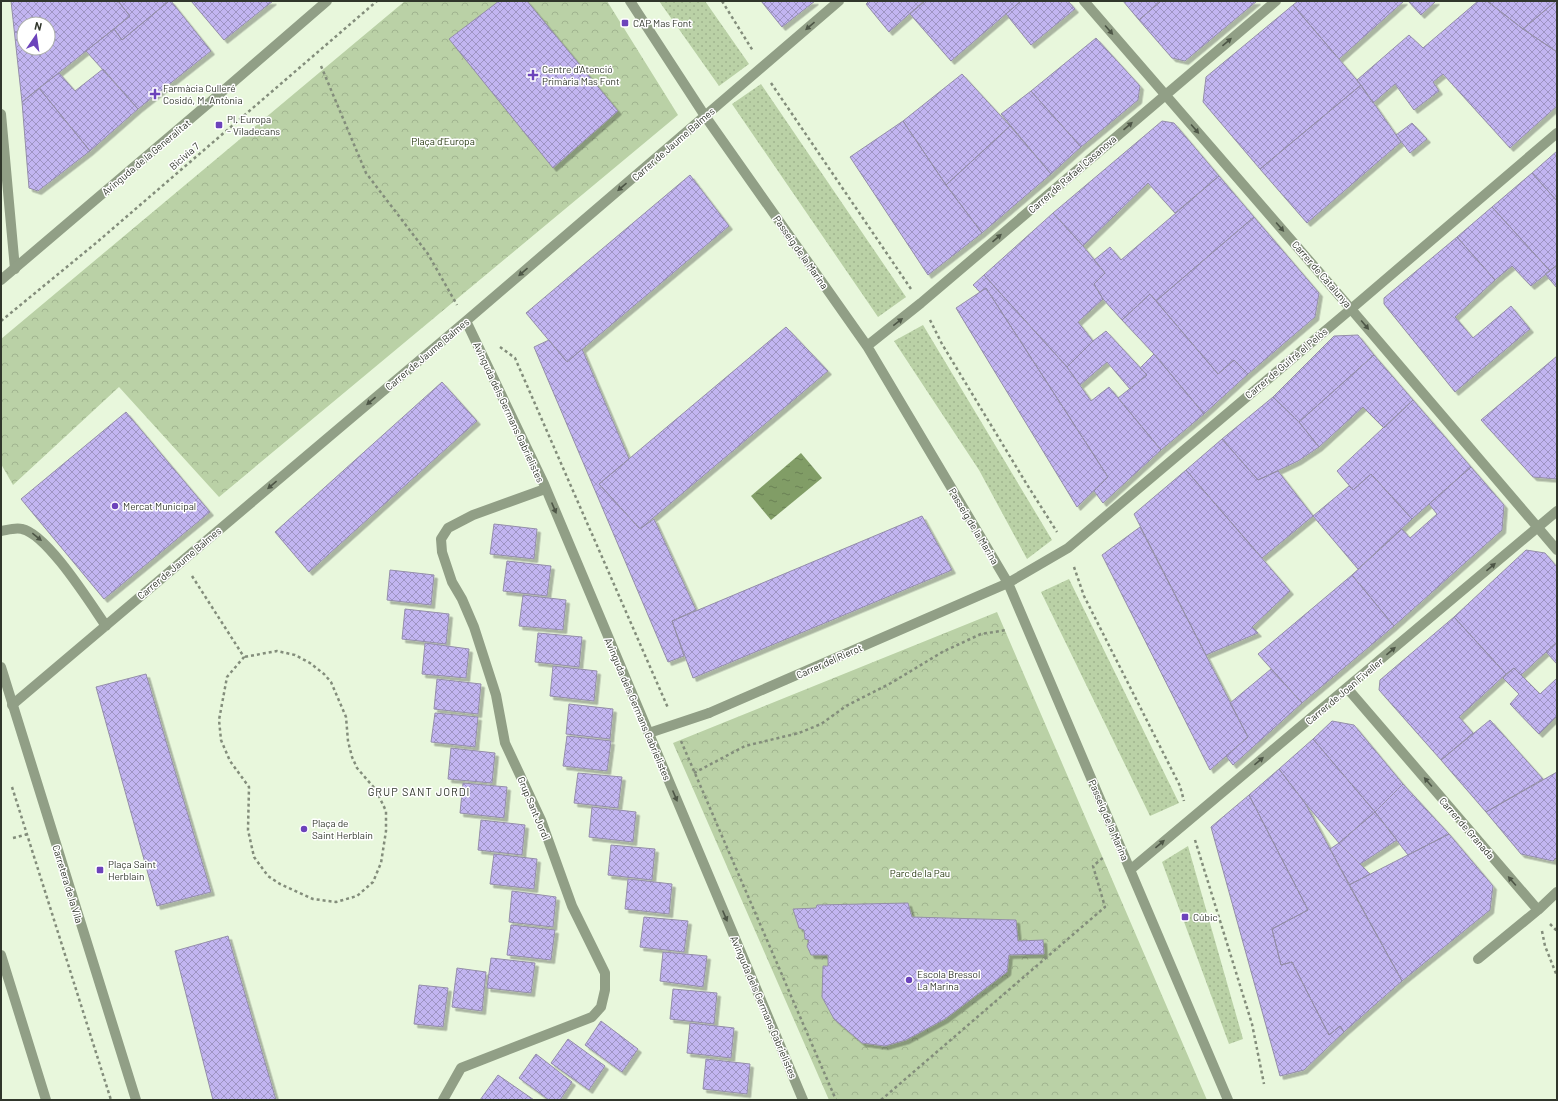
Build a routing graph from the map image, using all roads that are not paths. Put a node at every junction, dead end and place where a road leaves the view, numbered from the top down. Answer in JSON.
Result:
{"nodes":[{"id":1,"x":327,"y":1,"type":"edge"},
{"id":2,"x":630,"y":1,"type":"edge"},
{"id":3,"x":839,"y":1,"type":"edge"},
{"id":4,"x":1084,"y":1,"type":"edge"},
{"id":5,"x":1276,"y":1,"type":"edge"},
{"id":6,"x":1165,"y":95,"type":"junction"},
{"id":7,"x":1,"y":114,"type":"edge"},
{"id":8,"x":705,"y":116,"type":"junction"},
{"id":9,"x":1557,"y":133,"type":"edge"},
{"id":10,"x":15,"y":269,"type":"junction"},
{"id":11,"x":1,"y":280,"type":"edge"},
{"id":12,"x":1351,"y":309,"type":"junction"},
{"id":13,"x":466,"y":321,"type":"junction"},
{"id":14,"x":867,"y":346,"type":"junction"},
{"id":15,"x":546,"y":489,"type":"junction"},
{"id":16,"x":1557,"y":511,"type":"edge"},
{"id":17,"x":1538,"y":528,"type":"junction"},
{"id":18,"x":1,"y":531,"type":"edge"},
{"id":19,"x":1557,"y":550,"type":"edge"},
{"id":20,"x":1008,"y":583,"type":"junction"},
{"id":21,"x":106,"y":626,"type":"junction"},
{"id":22,"x":1,"y":667,"type":"edge"},
{"id":23,"x":1347,"y":688,"type":"junction"},
{"id":24,"x":12,"y":705,"type":"junction"},
{"id":25,"x":649,"y":733,"type":"junction"},
{"id":26,"x":1130,"y":870,"type":"junction"},
{"id":27,"x":1557,"y":892,"type":"edge"},
{"id":28,"x":1538,"y":910,"type":"junction"},
{"id":29,"x":1,"y":955,"type":"edge"},
{"id":30,"x":1478,"y":959,"type":"dead end"},
{"id":31,"x":46,"y":1100,"type":"edge"},
{"id":32,"x":136,"y":1100,"type":"edge"},
{"id":33,"x":443,"y":1100,"type":"edge"},
{"id":34,"x":803,"y":1100,"type":"edge"},
{"id":35,"x":1228,"y":1100,"type":"edge"}],
"edges":[{"from":1,"to":10,"type":"street","name":"Avinguda de la Generalitat"},
{"from":2,"to":8,"type":"street","name":"Passeig de la Marina"},
{"from":3,"to":8,"type":"street","name":"Carrer de Jaume Balmes","one_way":true},
{"from":4,"to":6,"type":"street","name":"Carrer de Catalunya","one_way":true},
{"from":6,"to":5,"type":"street","name":"Carrer de Rafael Casanova","one_way":true},
{"from":6,"to":12,"type":"street","name":"Carrer de Catalunya","one_way":true},
{"from":14,"to":6,"type":"street","name":"Carrer de Rafael Casanova","one_way":true},
{"from":7,"to":10,"type":"street"},
{"from":8,"to":13,"type":"street","name":"Carrer de Jaume Balmes","one_way":true},
{"from":8,"to":14,"type":"street","name":"Passeig de la Marina"},
{"from":9,"to":12,"type":"street","name":"Carrer de Guifré el Pelós"},
{"from":10,"to":11,"type":"street","name":"Avinguda de la Generalitat"},
{"from":12,"to":17,"type":"street","name":"Carrer de Catalunya","one_way":true},
{"from":12,"to":20,"type":"street","name":"Carrer de Guifré el Pelós"},
{"from":13,"to":15,"type":"street","name":"Avinguda dels Germans Gabrielistes"},
{"from":13,"to":21,"type":"street","name":"Carrer de Jaume Balmes","one_way":true},
{"from":14,"to":20,"type":"street","name":"Passeig de la Marina"},
{"from":15,"to":25,"type":"street","name":"Avinguda dels Germans Gabrielistes","one_way":true},
{"from":15,"to":33,"type":"street","name":"Grup Sant Jordi"},
{"from":16,"to":17,"type":"street","name":"Carrer de Joan Fiveller"},
{"from":17,"to":19,"type":"street","name":"Carrer de Catalunya"},
{"from":23,"to":17,"type":"street","name":"Carrer de Joan Fiveller","one_way":true},
{"from":18,"to":21,"type":"street","one_way":true},
{"from":20,"to":25,"type":"street","name":"Carrer del Rierot"},
{"from":20,"to":26,"type":"street","name":"Passeig de la Marina"},
{"from":21,"to":24,"type":"street","name":"Carrer de Jaume Balmes"},
{"from":22,"to":24,"type":"street","name":"Carretera de la Vila"},
{"from":26,"to":23,"type":"street","name":"Carrer de Joan Fiveller","one_way":true},
{"from":28,"to":23,"type":"street","name":"Carrer de Granada","one_way":true},
{"from":24,"to":32,"type":"street","name":"Carretera de la Vila"},
{"from":25,"to":34,"type":"street","name":"Avinguda dels Germans Gabrielistes","one_way":true},
{"from":26,"to":35,"type":"street","name":"Passeig de la Marina"},
{"from":27,"to":28,"type":"street"},
{"from":28,"to":30,"type":"street"},
{"from":29,"to":31,"type":"street"}]}
